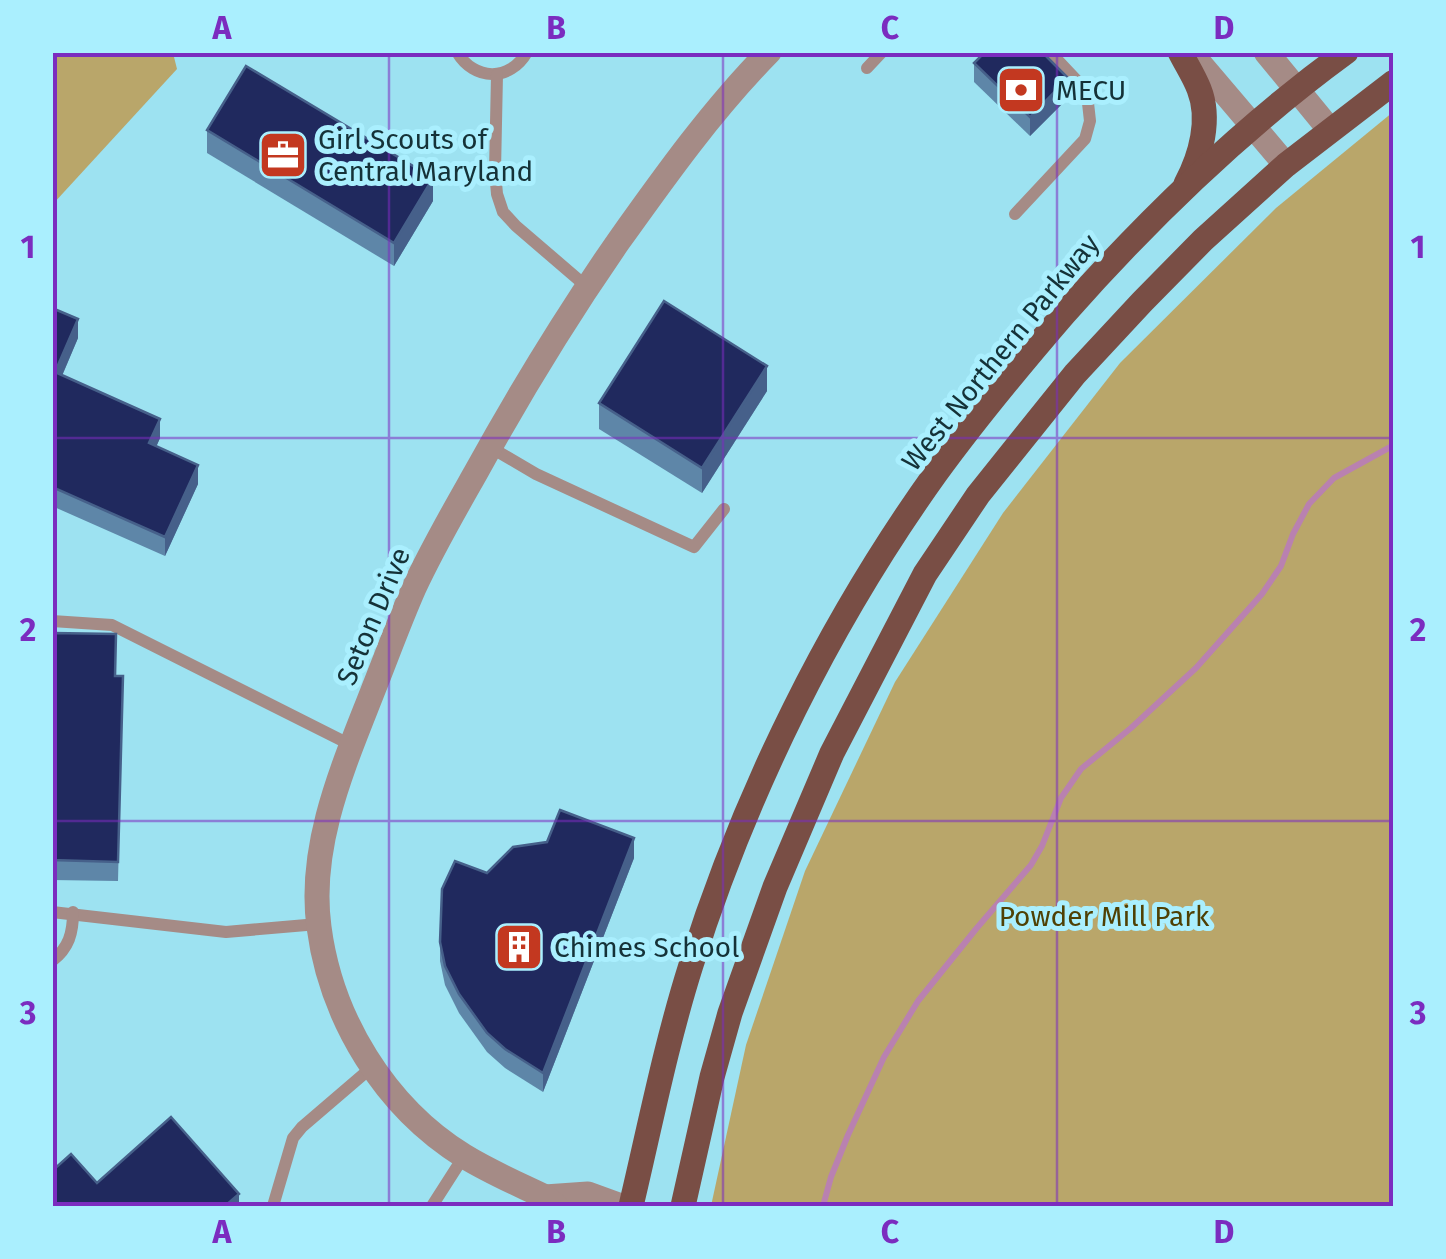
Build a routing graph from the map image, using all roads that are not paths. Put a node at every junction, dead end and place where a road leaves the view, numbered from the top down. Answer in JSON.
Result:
{"nodes":[{"id":1,"x":457,"y":52,"type":"edge"},
{"id":2,"x":527,"y":52,"type":"edge"},
{"id":3,"x":769,"y":52,"type":"edge"},
{"id":4,"x":882,"y":52,"type":"edge"},
{"id":5,"x":1050,"y":52,"type":"edge"},
{"id":6,"x":1180,"y":52,"type":"edge"},
{"id":7,"x":1190,"y":52,"type":"edge"},
{"id":8,"x":1266,"y":52,"type":"edge"},
{"id":9,"x":1346,"y":52,"type":"edge"},
{"id":10,"x":867,"y":68,"type":"dead end"},
{"id":11,"x":497,"y":75,"type":"junction"},
{"id":12,"x":1394,"y":82,"type":"edge"},
{"id":13,"x":1297,"y":88,"type":"junction"},
{"id":14,"x":1253,"y":126,"type":"junction"},
{"id":15,"x":1330,"y":130,"type":"junction"},
{"id":16,"x":1286,"y":165,"type":"junction"},
{"id":17,"x":1182,"y":191,"type":"junction"},
{"id":18,"x":1015,"y":214,"type":"dead end"},
{"id":19,"x":587,"y":286,"type":"junction"},
{"id":20,"x":490,"y":447,"type":"junction"},
{"id":21,"x":724,"y":508,"type":"dead end"},
{"id":22,"x":52,"y":621,"type":"edge"},
{"id":23,"x":352,"y":746,"type":"junction"},
{"id":24,"x":52,"y":912,"type":"edge"},
{"id":25,"x":73,"y":912,"type":"junction"},
{"id":26,"x":318,"y":924,"type":"junction"},
{"id":27,"x":52,"y":960,"type":"edge"},
{"id":28,"x":372,"y":1067,"type":"junction"},
{"id":29,"x":464,"y":1156,"type":"junction"},
{"id":30,"x":551,"y":1202,"type":"edge"},
{"id":31,"x":272,"y":1206,"type":"edge"},
{"id":32,"x":432,"y":1206,"type":"edge"},
{"id":33,"x":621,"y":1206,"type":"edge"},
{"id":34,"x":631,"y":1206,"type":"edge"},
{"id":35,"x":684,"y":1206,"type":"edge"}],
"edges":[{"from":1,"to":11,"type":"lane"},
{"from":2,"to":11,"type":"lane"},
{"from":3,"to":19,"type":"street","name":"Seton Drive"},
{"from":4,"to":10,"type":"lane"},
{"from":5,"to":18,"type":"lane"},
{"from":6,"to":17,"type":"main road"},
{"from":7,"to":14,"type":"street"},
{"from":8,"to":13,"type":"street"},
{"from":9,"to":13,"type":"main road","name":"West Northern Parkway"},
{"from":11,"to":19,"type":"lane"},
{"from":12,"to":15,"type":"main road"},
{"from":13,"to":14,"type":"main road","name":"West Northern Parkway"},
{"from":13,"to":15,"type":"street"},
{"from":14,"to":16,"type":"street"},
{"from":14,"to":17,"type":"main road","name":"West Northern Parkway"},
{"from":15,"to":16,"type":"main road"},
{"from":16,"to":35,"type":"main road"},
{"from":17,"to":34,"type":"main road","name":"West Northern Parkway"},
{"from":19,"to":20,"type":"street","name":"Seton Drive"},
{"from":20,"to":21,"type":"lane"},
{"from":20,"to":23,"type":"street","name":"Seton Drive"},
{"from":22,"to":23,"type":"lane"},
{"from":23,"to":26,"type":"street","name":"Seton Drive"},
{"from":24,"to":25,"type":"lane"},
{"from":25,"to":26,"type":"lane"},
{"from":25,"to":27,"type":"lane"},
{"from":26,"to":28,"type":"street","name":"Seton Drive"},
{"from":28,"to":29,"type":"street","name":"Seton Drive"},
{"from":28,"to":31,"type":"lane"},
{"from":29,"to":30,"type":"street","name":"Seton Drive"},
{"from":29,"to":32,"type":"lane"},
{"from":30,"to":33,"type":"street","name":"Seton Drive"}]}
